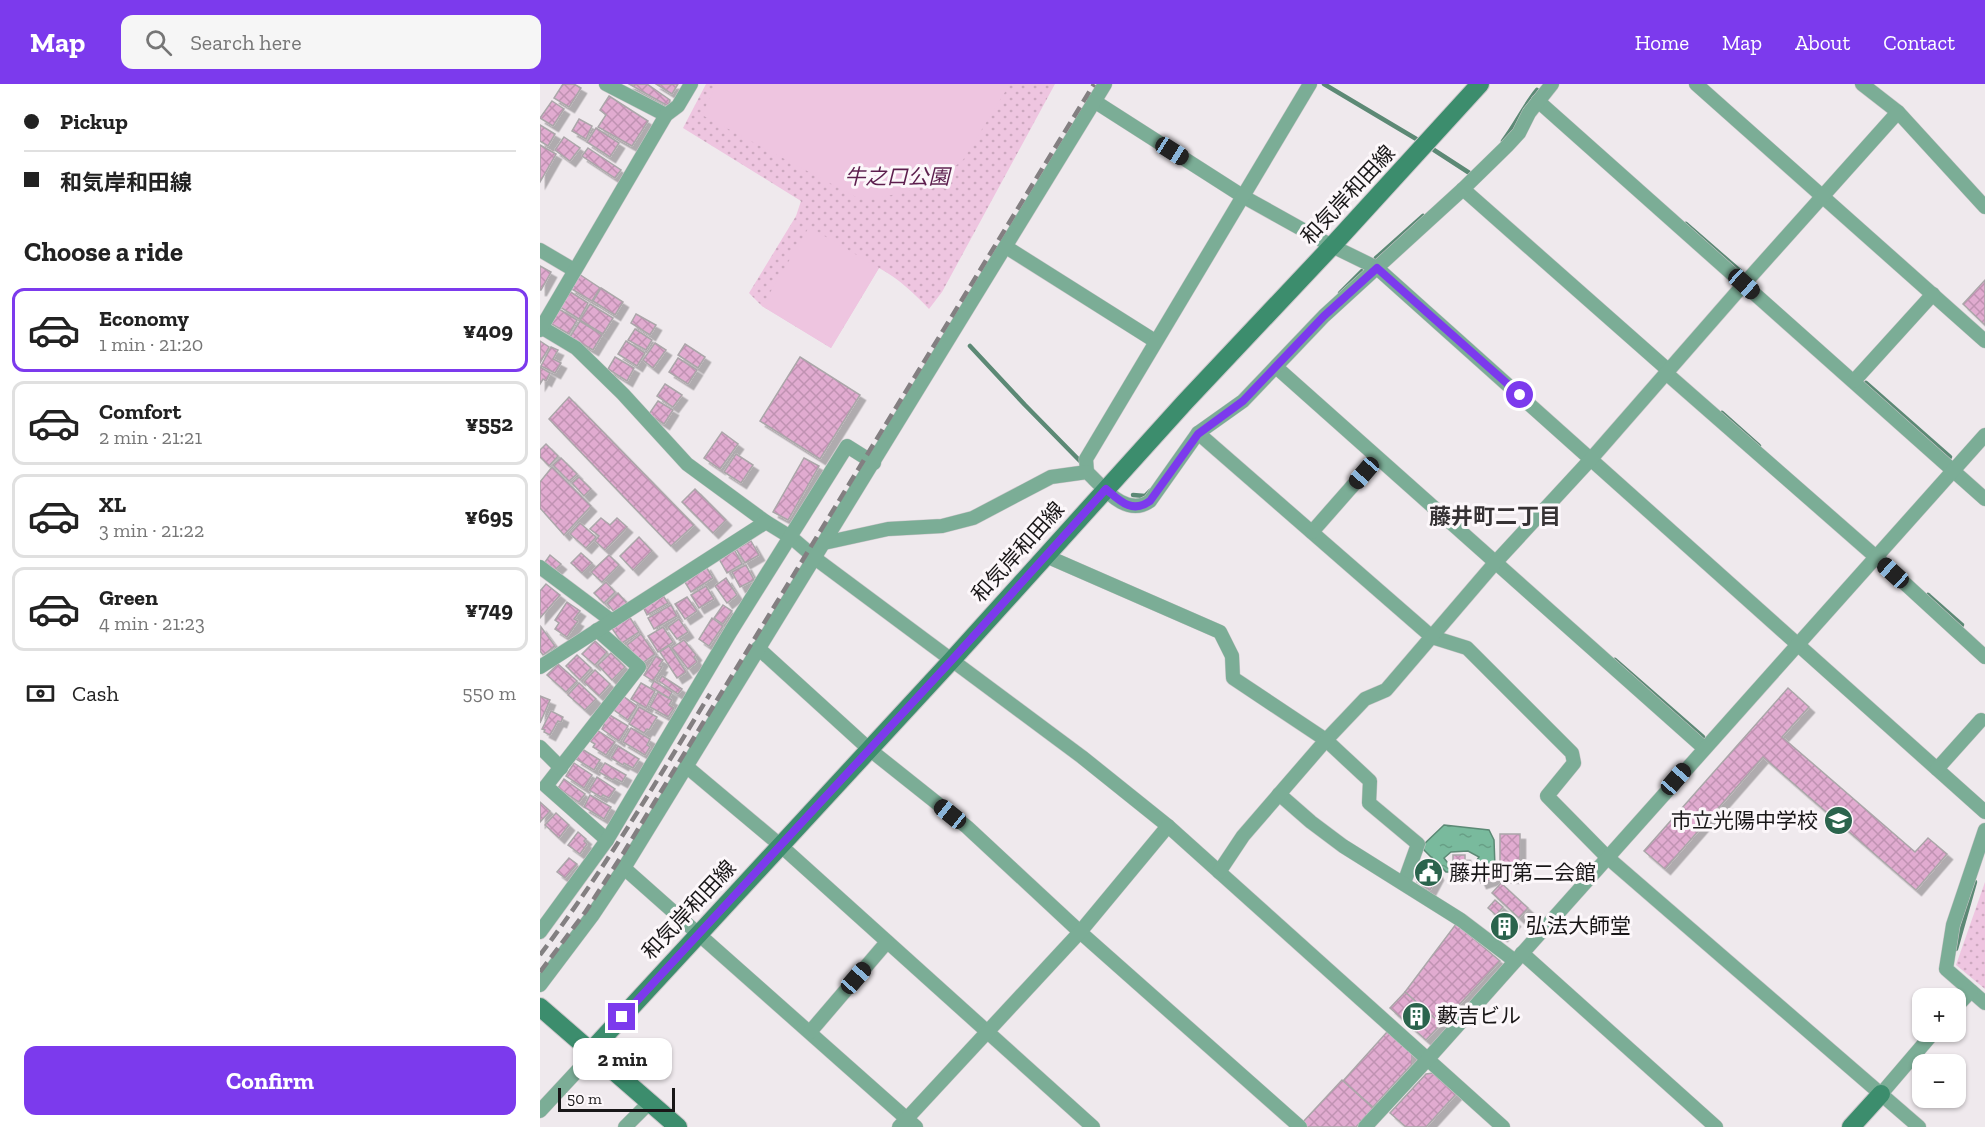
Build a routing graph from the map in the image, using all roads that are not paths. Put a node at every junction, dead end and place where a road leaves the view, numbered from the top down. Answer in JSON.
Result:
{"nodes":[{"id":1,"x":606,"y":84,"type":"edge"},
{"id":2,"x":691,"y":84,"type":"edge"},
{"id":3,"x":1105,"y":84,"type":"edge"},
{"id":4,"x":1311,"y":84,"type":"edge"},
{"id":5,"x":1480,"y":84,"type":"edge"},
{"id":6,"x":1551,"y":84,"type":"edge"},
{"id":7,"x":1696,"y":84,"type":"edge"},
{"id":8,"x":1862,"y":84,"type":"edge"},
{"id":9,"x":1094,"y":101,"type":"junction"},
{"id":10,"x":1538,"y":101,"type":"junction"},
{"id":11,"x":1898,"y":112,"type":"junction"},
{"id":12,"x":666,"y":115,"type":"junction"},
{"id":13,"x":1463,"y":189,"type":"junction"},
{"id":14,"x":1823,"y":196,"type":"junction"},
{"id":15,"x":1244,"y":197,"type":"junction"},
{"id":16,"x":1985,"y":207,"type":"edge"},
{"id":17,"x":1332,"y":246,"type":"junction"},
{"id":18,"x":1006,"y":247,"type":"junction"},
{"id":19,"x":540,"y":250,"type":"edge"},
{"id":20,"x":1377,"y":268,"type":"junction"},
{"id":21,"x":574,"y":270,"type":"junction"},
{"id":22,"x":1744,"y":284,"type":"junction"},
{"id":23,"x":1933,"y":294,"type":"junction"},
{"id":24,"x":541,"y":328,"type":"edge"},
{"id":25,"x":1155,"y":341,"type":"junction"},
{"id":26,"x":1985,"y":341,"type":"edge"},
{"id":27,"x":1276,"y":367,"type":"junction"},
{"id":28,"x":1667,"y":372,"type":"junction"},
{"id":29,"x":1854,"y":381,"type":"junction"},
{"id":30,"x":1198,"y":434,"type":"junction"},
{"id":31,"x":1985,"y":435,"type":"edge"},
{"id":32,"x":1377,"y":458,"type":"junction"},
{"id":33,"x":1591,"y":459,"type":"junction"},
{"id":34,"x":874,"y":463,"type":"junction"},
{"id":35,"x":1954,"y":471,"type":"junction"},
{"id":36,"x":1087,"y":472,"type":"junction"},
{"id":37,"x":1106,"y":489,"type":"junction"},
{"id":38,"x":1985,"y":499,"type":"edge"},
{"id":39,"x":766,"y":522,"type":"junction"},
{"id":40,"x":1312,"y":532,"type":"junction"},
{"id":41,"x":792,"y":538,"type":"junction"},
{"id":42,"x":824,"y":543,"type":"junction"},
{"id":43,"x":1046,"y":556,"type":"junction"},
{"id":44,"x":1876,"y":557,"type":"junction"},
{"id":45,"x":815,"y":558,"type":"junction"},
{"id":46,"x":1494,"y":564,"type":"junction"},
{"id":47,"x":540,"y":567,"type":"edge"},
{"id":48,"x":612,"y":621,"type":"junction"},
{"id":49,"x":597,"y":630,"type":"junction"},
{"id":50,"x":1432,"y":637,"type":"junction"},
{"id":51,"x":1797,"y":644,"type":"junction"},
{"id":52,"x":758,"y":648,"type":"junction"},
{"id":53,"x":1984,"y":653,"type":"edge"},
{"id":54,"x":951,"y":661,"type":"junction"},
{"id":55,"x":540,"y":667,"type":"edge"},
{"id":56,"x":1981,"y":720,"type":"dead end"},
{"id":57,"x":1326,"y":740,"type":"junction"},
{"id":58,"x":540,"y":747,"type":"edge"},
{"id":59,"x":1704,"y":748,"type":"junction"},
{"id":60,"x":869,"y":749,"type":"junction"},
{"id":61,"x":687,"y":767,"type":"junction"},
{"id":62,"x":561,"y":768,"type":"junction"},
{"id":63,"x":1937,"y":769,"type":"junction"},
{"id":64,"x":1279,"y":794,"type":"junction"},
{"id":65,"x":1985,"y":812,"type":"edge"},
{"id":66,"x":1168,"y":826,"type":"junction"},
{"id":67,"x":1985,"y":830,"type":"edge"},
{"id":68,"x":607,"y":840,"type":"junction"},
{"id":69,"x":780,"y":845,"type":"junction"},
{"id":70,"x":1607,"y":856,"type":"junction"},
{"id":71,"x":624,"y":868,"type":"junction"},
{"id":72,"x":1219,"y":872,"type":"junction"},
{"id":73,"x":1404,"y":883,"type":"junction"},
{"id":74,"x":540,"y":932,"type":"edge"},
{"id":75,"x":1080,"y":932,"type":"junction"},
{"id":76,"x":699,"y":933,"type":"junction"},
{"id":77,"x":886,"y":942,"type":"junction"},
{"id":78,"x":1518,"y":957,"type":"junction"},
{"id":79,"x":540,"y":985,"type":"edge"},
{"id":80,"x":1971,"y":991,"type":"junction"},
{"id":81,"x":1966,"y":996,"type":"edge"},
{"id":82,"x":1985,"y":1003,"type":"edge"},
{"id":83,"x":540,"y":1008,"type":"edge"},
{"id":84,"x":810,"y":1032,"type":"junction"},
{"id":85,"x":987,"y":1034,"type":"junction"},
{"id":86,"x":1925,"y":1042,"type":"edge"},
{"id":87,"x":590,"y":1052,"type":"junction"},
{"id":88,"x":1427,"y":1060,"type":"junction"},
{"id":89,"x":1881,"y":1094,"type":"junction"},
{"id":90,"x":650,"y":1102,"type":"junction"},
{"id":91,"x":540,"y":1111,"type":"edge"},
{"id":92,"x":907,"y":1124,"type":"edge"},
{"id":93,"x":625,"y":1127,"type":"edge"},
{"id":94,"x":678,"y":1127,"type":"edge"},
{"id":95,"x":1093,"y":1127,"type":"edge"},
{"id":96,"x":1300,"y":1127,"type":"edge"},
{"id":97,"x":1365,"y":1127,"type":"edge"},
{"id":98,"x":1503,"y":1127,"type":"edge"},
{"id":99,"x":1716,"y":1127,"type":"edge"},
{"id":100,"x":1851,"y":1127,"type":"edge"},
{"id":101,"x":1919,"y":1127,"type":"edge"}],
"edges":[{"from":1,"to":12,"type":"street"},
{"from":2,"to":12,"type":"street"},
{"from":3,"to":9,"type":"street"},
{"from":4,"to":15,"type":"street"},
{"from":5,"to":17,"type":"main road","name":"和気岸和田線"},
{"from":6,"to":10,"type":"street"},
{"from":7,"to":14,"type":"street"},
{"from":8,"to":11,"type":"street"},
{"from":9,"to":15,"type":"street"},
{"from":9,"to":18,"type":"street"},
{"from":10,"to":13,"type":"street"},
{"from":10,"to":22,"type":"street"},
{"from":11,"to":14,"type":"street"},
{"from":11,"to":16,"type":"street"},
{"from":12,"to":21,"type":"street"},
{"from":13,"to":20,"type":"street"},
{"from":13,"to":28,"type":"street"},
{"from":14,"to":22,"type":"street"},
{"from":14,"to":23,"type":"street"},
{"from":15,"to":17,"type":"street"},
{"from":15,"to":25,"type":"street"},
{"from":17,"to":20,"type":"street"},
{"from":17,"to":37,"type":"main road","name":"和気岸和田線"},
{"from":18,"to":25,"type":"street"},
{"from":18,"to":34,"type":"street"},
{"from":19,"to":21,"type":"street"},
{"from":20,"to":27,"type":"street"},
{"from":20,"to":33,"type":"street"},
{"from":21,"to":24,"type":"street"},
{"from":22,"to":28,"type":"street"},
{"from":22,"to":29,"type":"street"},
{"from":23,"to":26,"type":"street"},
{"from":23,"to":29,"type":"street"},
{"from":24,"to":39,"type":"street"},
{"from":25,"to":36,"type":"street"},
{"from":27,"to":30,"type":"street"},
{"from":27,"to":32,"type":"street"},
{"from":28,"to":33,"type":"street"},
{"from":28,"to":44,"type":"street"},
{"from":29,"to":35,"type":"street"},
{"from":30,"to":37,"type":"street"},
{"from":30,"to":40,"type":"street"},
{"from":31,"to":35,"type":"street"},
{"from":32,"to":40,"type":"street"},
{"from":32,"to":46,"type":"street"},
{"from":33,"to":46,"type":"street"},
{"from":33,"to":51,"type":"street"},
{"from":34,"to":41,"type":"street"},
{"from":34,"to":42,"type":"street"},
{"from":35,"to":38,"type":"street"},
{"from":35,"to":44,"type":"street"},
{"from":36,"to":37,"type":"street"},
{"from":36,"to":42,"type":"street"},
{"from":37,"to":43,"type":"main road","name":"和気岸和田線"},
{"from":39,"to":41,"type":"street"},
{"from":39,"to":48,"type":"street"},
{"from":40,"to":50,"type":"street"},
{"from":41,"to":45,"type":"street"},
{"from":41,"to":68,"type":"street"},
{"from":42,"to":45,"type":"street"},
{"from":43,"to":54,"type":"main road","name":"和気岸和田線"},
{"from":43,"to":57,"type":"street"},
{"from":44,"to":51,"type":"street"},
{"from":44,"to":53,"type":"street"},
{"from":45,"to":52,"type":"street"},
{"from":45,"to":54,"type":"street"},
{"from":46,"to":50,"type":"street"},
{"from":46,"to":59,"type":"street"},
{"from":47,"to":48,"type":"street"},
{"from":48,"to":49,"type":"street"},
{"from":49,"to":55,"type":"street"},
{"from":49,"to":62,"type":"street"},
{"from":50,"to":57,"type":"street"},
{"from":50,"to":70,"type":"street"},
{"from":51,"to":59,"type":"street"},
{"from":51,"to":63,"type":"street"},
{"from":52,"to":60,"type":"street"},
{"from":52,"to":61,"type":"street"},
{"from":54,"to":60,"type":"main road","name":"和気岸和田線"},
{"from":54,"to":66,"type":"street"},
{"from":56,"to":63,"type":"street"},
{"from":57,"to":64,"type":"street"},
{"from":57,"to":73,"type":"street"},
{"from":58,"to":62,"type":"street"},
{"from":59,"to":70,"type":"street"},
{"from":60,"to":69,"type":"main road","name":"和気岸和田線"},
{"from":60,"to":75,"type":"street"},
{"from":61,"to":69,"type":"street"},
{"from":61,"to":71,"type":"street"},
{"from":62,"to":68,"type":"street"},
{"from":63,"to":65,"type":"street"},
{"from":64,"to":72,"type":"street"},
{"from":64,"to":73,"type":"street"},
{"from":66,"to":72,"type":"street"},
{"from":66,"to":75,"type":"street"},
{"from":67,"to":80,"type":"street"},
{"from":68,"to":74,"type":"street"},
{"from":69,"to":76,"type":"main road","name":"和気岸和田線"},
{"from":69,"to":77,"type":"street"},
{"from":70,"to":78,"type":"street"},
{"from":70,"to":89,"type":"street"},
{"from":71,"to":76,"type":"street"},
{"from":71,"to":79,"type":"street"},
{"from":72,"to":88,"type":"street"},
{"from":73,"to":78,"type":"street"},
{"from":75,"to":85,"type":"street"},
{"from":75,"to":96,"type":"street"},
{"from":76,"to":84,"type":"street"},
{"from":76,"to":87,"type":"main road","name":"和気岸和田線"},
{"from":77,"to":84,"type":"street"},
{"from":77,"to":85,"type":"street"},
{"from":78,"to":88,"type":"street"},
{"from":78,"to":99,"type":"street"},
{"from":80,"to":81,"type":"street"},
{"from":80,"to":82,"type":"street"},
{"from":83,"to":87,"type":"main road"},
{"from":84,"to":92,"type":"street"},
{"from":85,"to":92,"type":"street"},
{"from":85,"to":95,"type":"street"},
{"from":86,"to":89,"type":"street"},
{"from":87,"to":90,"type":"main road"},
{"from":87,"to":91,"type":"street"},
{"from":88,"to":97,"type":"street"},
{"from":88,"to":98,"type":"street"},
{"from":89,"to":100,"type":"main road"},
{"from":89,"to":101,"type":"street"},
{"from":90,"to":93,"type":"street"},
{"from":90,"to":94,"type":"main road"}]}
